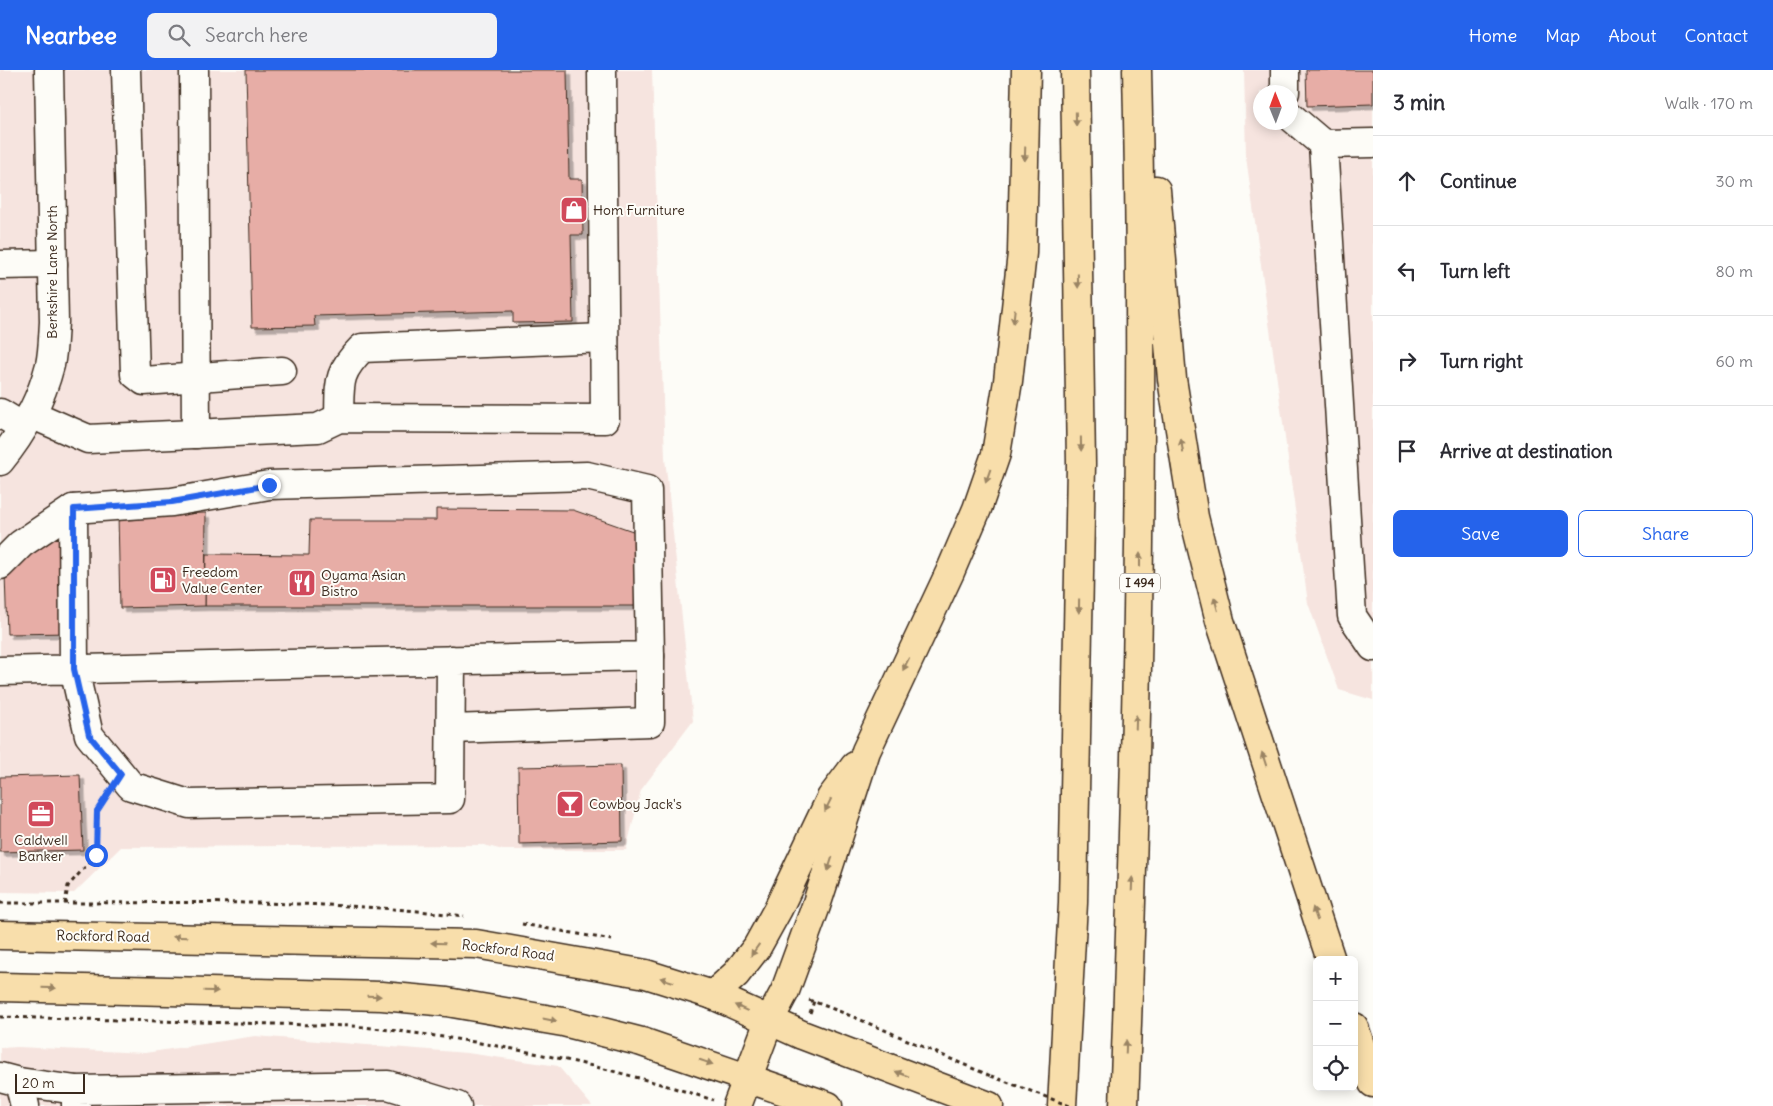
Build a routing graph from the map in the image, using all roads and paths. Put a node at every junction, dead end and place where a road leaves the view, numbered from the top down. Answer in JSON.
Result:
{"nodes":[{"id":1,"x":49,"y":70,"type":"edge"},
{"id":2,"x":126,"y":70,"type":"edge"},
{"id":3,"x":194,"y":70,"type":"edge"},
{"id":4,"x":602,"y":70,"type":"edge"},
{"id":5,"x":1026,"y":70,"type":"edge"},
{"id":6,"x":1075,"y":70,"type":"edge"},
{"id":7,"x":1137,"y":70,"type":"edge"},
{"id":8,"x":1142,"y":70,"type":"edge"},
{"id":9,"x":1285,"y":70,"type":"edge"},
{"id":10,"x":1285,"y":85,"type":"edge"},
{"id":11,"x":1298,"y":123,"type":"edge"},
{"id":12,"x":1373,"y":143,"type":"edge"},
{"id":13,"x":1323,"y":144,"type":"junction"},
{"id":14,"x":53,"y":264,"type":"junction"},
{"id":15,"x":0,"y":265,"type":"edge"},
{"id":16,"x":604,"y":338,"type":"junction"},
{"id":17,"x":282,"y":371,"type":"dead end"},
{"id":18,"x":197,"y":376,"type":"junction"},
{"id":19,"x":0,"y":414,"type":"edge"},
{"id":20,"x":339,"y":418,"type":"junction"},
{"id":21,"x":27,"y":421,"type":"junction"},
{"id":22,"x":196,"y":434,"type":"junction"},
{"id":23,"x":0,"y":461,"type":"edge"},
{"id":24,"x":74,"y":509,"type":"junction"},
{"id":25,"x":0,"y":565,"type":"edge"},
{"id":26,"x":1373,"y":647,"type":"edge"},
{"id":27,"x":650,"y":656,"type":"junction"},
{"id":28,"x":451,"y":660,"type":"junction"},
{"id":29,"x":74,"y":669,"type":"junction"},
{"id":30,"x":0,"y":671,"type":"edge"},
{"id":31,"x":450,"y":729,"type":"junction"},
{"id":32,"x":866,"y":751,"type":"junction"},
{"id":33,"x":121,"y":774,"type":"junction"},
{"id":34,"x":65,"y":904,"type":"dead end"},
{"id":35,"x":0,"y":935,"type":"edge"},
{"id":36,"x":1330,"y":956,"type":"edge"},
{"id":37,"x":0,"y":987,"type":"edge"},
{"id":38,"x":713,"y":995,"type":"junction"},
{"id":39,"x":814,"y":1002,"type":"dead end"},
{"id":40,"x":0,"y":1017,"type":"edge"},
{"id":41,"x":769,"y":1021,"type":"junction"},
{"id":42,"x":1358,"y":1039,"type":"edge"},
{"id":43,"x":747,"y":1077,"type":"junction"},
{"id":44,"x":1373,"y":1083,"type":"edge"},
{"id":45,"x":15,"y":1088,"type":"edge"},
{"id":46,"x":76,"y":1098,"type":"edge"},
{"id":47,"x":143,"y":1098,"type":"edge"},
{"id":48,"x":711,"y":1100,"type":"dead end"},
{"id":49,"x":457,"y":1106,"type":"edge"},
{"id":50,"x":738,"y":1106,"type":"edge"},
{"id":51,"x":828,"y":1106,"type":"edge"},
{"id":52,"x":989,"y":1106,"type":"edge"},
{"id":53,"x":1062,"y":1106,"type":"edge"},
{"id":54,"x":1070,"y":1106,"type":"edge"},
{"id":55,"x":1124,"y":1106,"type":"edge"}],
"edges":[{"from":1,"to":14,"type":"street","name":"Berkshire Lane North"},
{"from":2,"to":18,"type":"street"},
{"from":3,"to":18,"type":"street"},
{"from":4,"to":16,"type":"street"},
{"from":5,"to":32,"type":"main road","one_way":true},
{"from":6,"to":53,"type":"main road","one_way":true},
{"from":55,"to":7,"type":"main road","number":"I 494","one_way":true},
{"from":36,"to":8,"type":"main road","one_way":true},
{"from":9,"to":10,"type":"street"},
{"from":11,"to":13,"type":"street"},
{"from":12,"to":13,"type":"street"},
{"from":13,"to":26,"type":"street"},
{"from":14,"to":15,"type":"street"},
{"from":14,"to":21,"type":"street","name":"Berkshire Lane North"},
{"from":16,"to":20,"type":"street"},
{"from":16,"to":20,"type":"street"},
{"from":17,"to":18,"type":"street"},
{"from":18,"to":22,"type":"street"},
{"from":19,"to":21,"type":"street"},
{"from":20,"to":22,"type":"street"},
{"from":21,"to":22,"type":"street"},
{"from":21,"to":23,"type":"street","name":"Berkshire Lane North"},
{"from":24,"to":25,"type":"street"},
{"from":24,"to":27,"type":"street"},
{"from":24,"to":29,"type":"street"},
{"from":27,"to":28,"type":"street"},
{"from":27,"to":31,"type":"street"},
{"from":28,"to":29,"type":"street"},
{"from":28,"to":31,"type":"street"},
{"from":29,"to":30,"type":"street"},
{"from":29,"to":33,"type":"street"},
{"from":31,"to":33,"type":"street"},
{"from":32,"to":38,"type":"main road","one_way":true},
{"from":32,"to":41,"type":"main road","one_way":true},
{"from":33,"to":34,"type":"path"},
{"from":38,"to":35,"type":"main road","name":"Rockford Road","one_way":true},
{"from":37,"to":43,"type":"main road","one_way":true},
{"from":41,"to":38,"type":"main road","name":"Rockford Road","one_way":true},
{"from":39,"to":54,"type":"path","bridge":true},
{"from":40,"to":48,"type":"path"},
{"from":41,"to":43,"type":"main road"},
{"from":52,"to":41,"type":"main road","name":"Rockford Road","one_way":true},
{"from":42,"to":44,"type":"main road"},
{"from":43,"to":50,"type":"main road"},
{"from":43,"to":51,"type":"main road"},
{"from":45,"to":46,"type":"street"},
{"from":46,"to":47,"type":"street"},
{"from":47,"to":49,"type":"street"}]}
